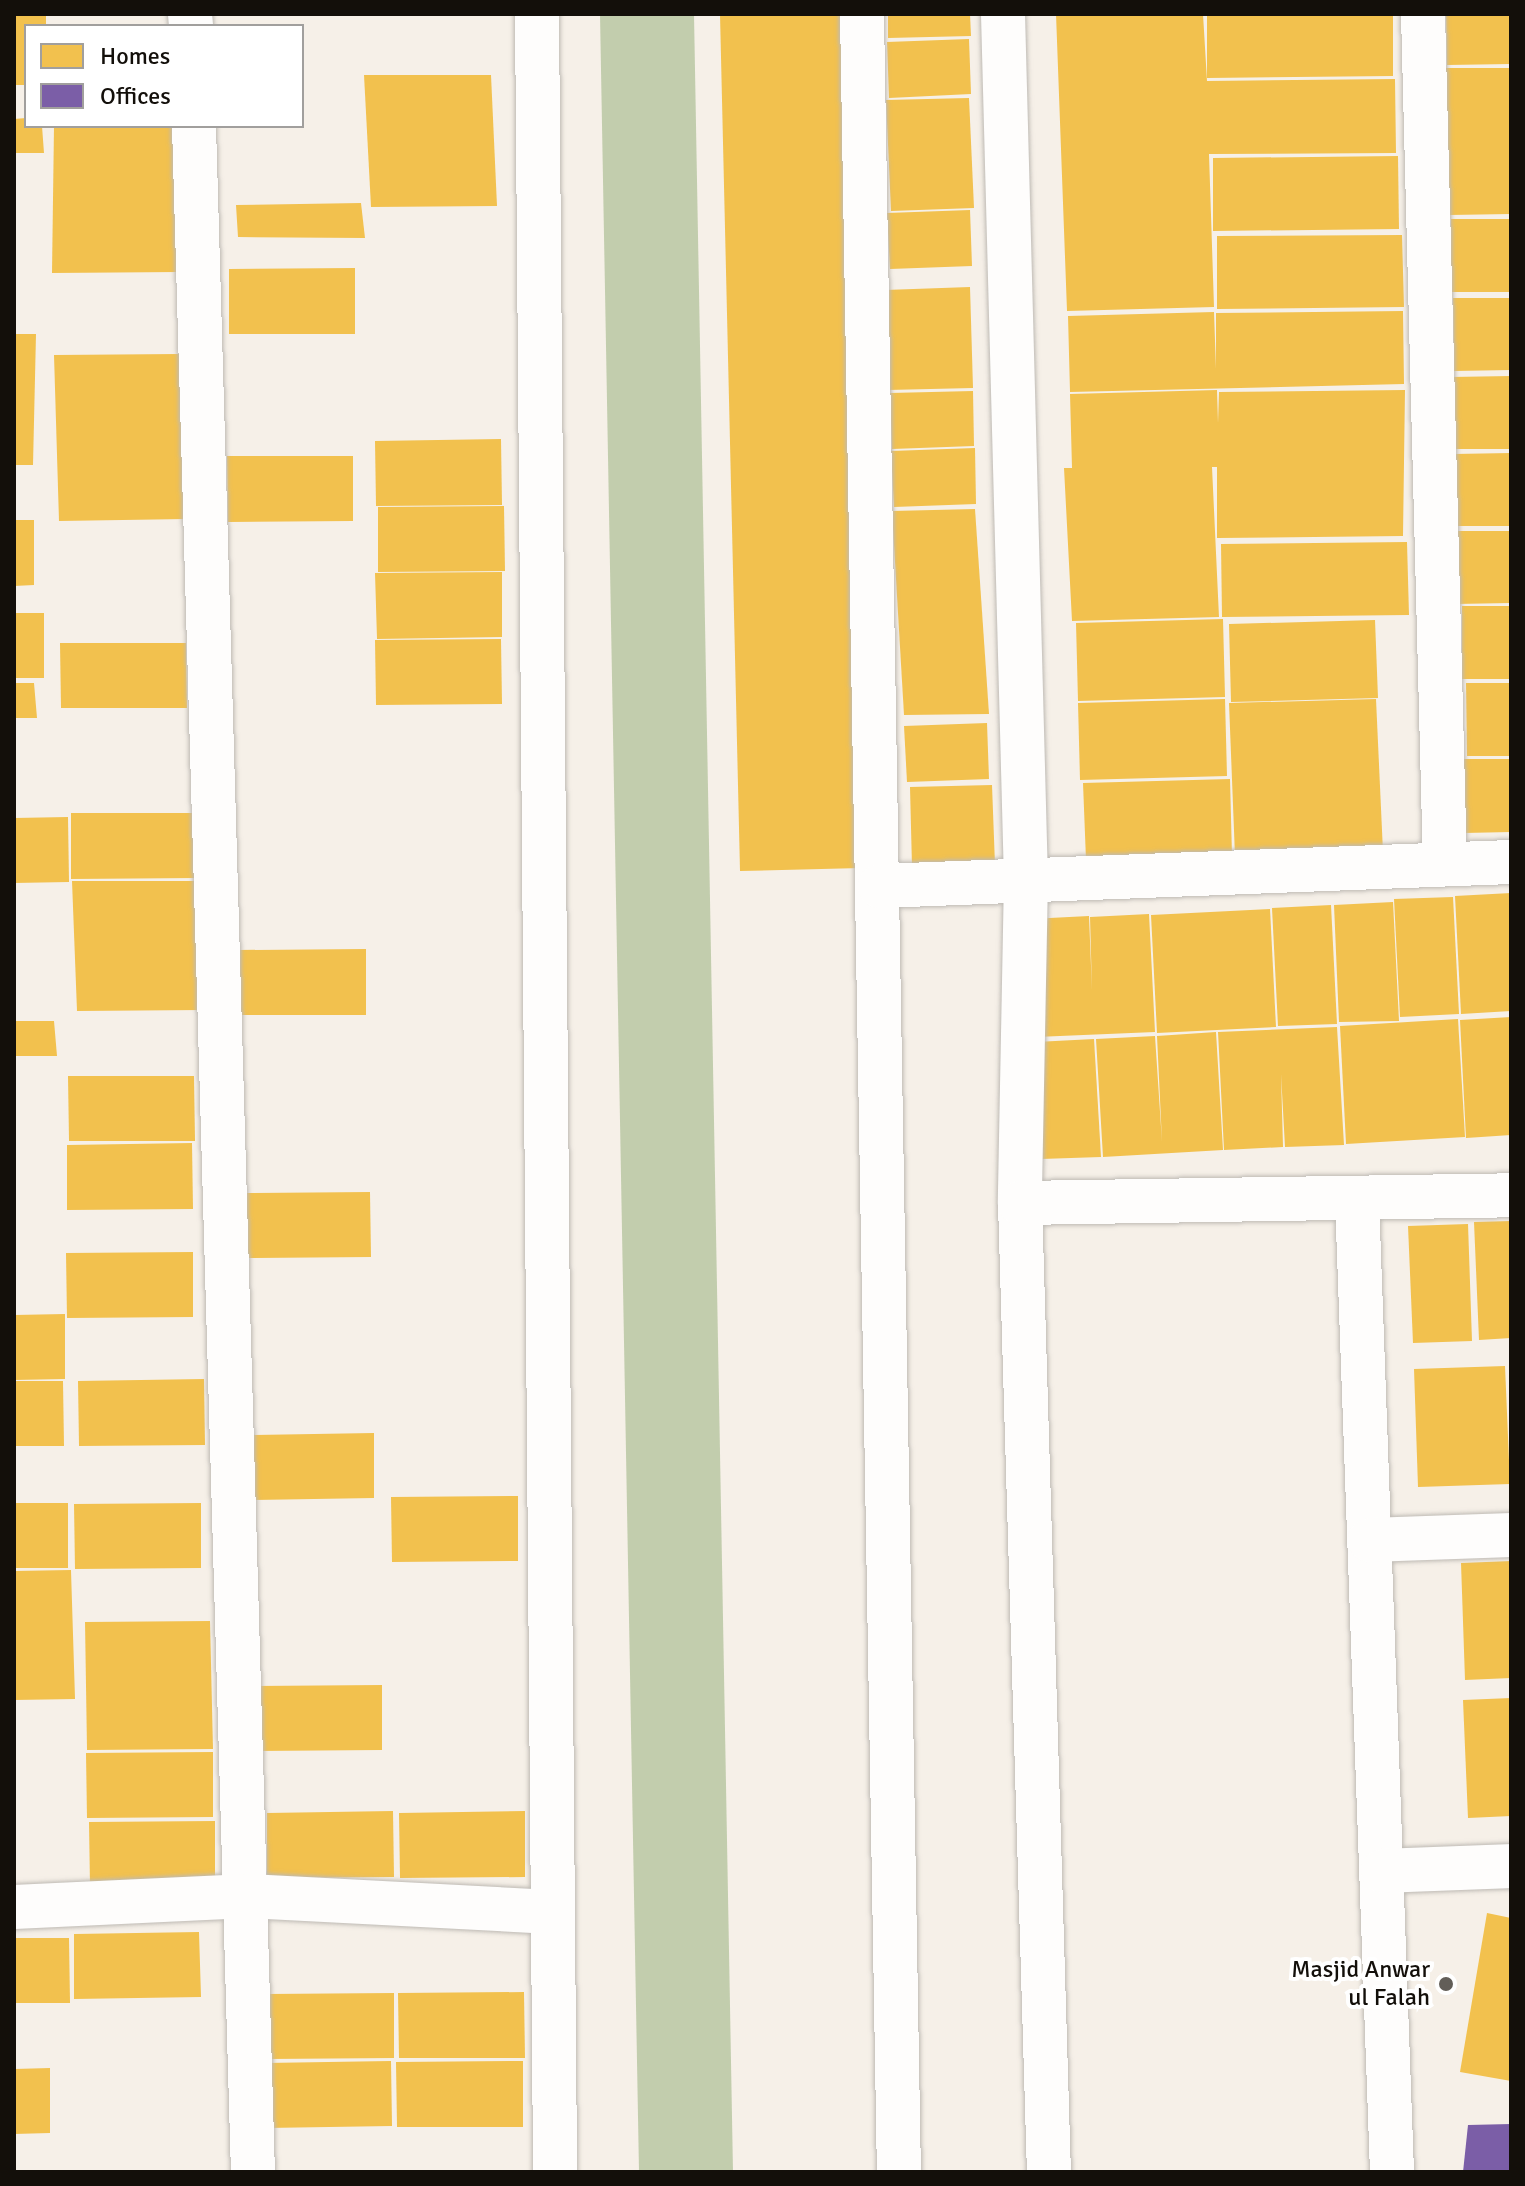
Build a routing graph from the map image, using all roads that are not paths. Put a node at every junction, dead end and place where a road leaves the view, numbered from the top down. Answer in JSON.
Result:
{"nodes":[{"id":1,"x":537,"y":14,"type":"edge"},
{"id":2,"x":862,"y":14,"type":"edge"},
{"id":3,"x":1003,"y":14,"type":"edge"},
{"id":4,"x":1423,"y":14,"type":"edge"},
{"id":5,"x":194,"y":128,"type":"edge"},
{"id":6,"x":1511,"y":862,"type":"edge"},
{"id":7,"x":1445,"y":864,"type":"junction"},
{"id":8,"x":1026,"y":878,"type":"junction"},
{"id":9,"x":880,"y":886,"type":"junction"},
{"id":10,"x":1511,"y":1195,"type":"edge"},
{"id":11,"x":1357,"y":1199,"type":"junction"},
{"id":12,"x":1020,"y":1203,"type":"junction"},
{"id":13,"x":1511,"y":1535,"type":"edge"},
{"id":14,"x":1370,"y":1540,"type":"junction"},
{"id":15,"x":1511,"y":1866,"type":"edge"},
{"id":16,"x":1383,"y":1871,"type":"junction"},
{"id":17,"x":248,"y":1896,"type":"junction"},
{"id":18,"x":14,"y":1907,"type":"edge"},
{"id":19,"x":552,"y":1912,"type":"junction"},
{"id":20,"x":253,"y":2172,"type":"edge"},
{"id":21,"x":555,"y":2172,"type":"edge"},
{"id":22,"x":899,"y":2172,"type":"edge"},
{"id":23,"x":1049,"y":2172,"type":"edge"},
{"id":24,"x":1392,"y":2172,"type":"edge"}],
"edges":[{"from":1,"to":19,"type":"street"},
{"from":2,"to":9,"type":"street"},
{"from":3,"to":8,"type":"street"},
{"from":4,"to":7,"type":"street"},
{"from":5,"to":17,"type":"street"},
{"from":6,"to":7,"type":"street"},
{"from":7,"to":8,"type":"street"},
{"from":8,"to":9,"type":"street"},
{"from":8,"to":12,"type":"street"},
{"from":9,"to":22,"type":"street"},
{"from":10,"to":11,"type":"street"},
{"from":11,"to":12,"type":"street"},
{"from":11,"to":14,"type":"street"},
{"from":12,"to":23,"type":"street"},
{"from":13,"to":14,"type":"street"},
{"from":14,"to":16,"type":"street"},
{"from":15,"to":16,"type":"street"},
{"from":16,"to":24,"type":"street"},
{"from":17,"to":18,"type":"street"},
{"from":17,"to":19,"type":"street"},
{"from":17,"to":20,"type":"street"},
{"from":19,"to":21,"type":"street"}]}
